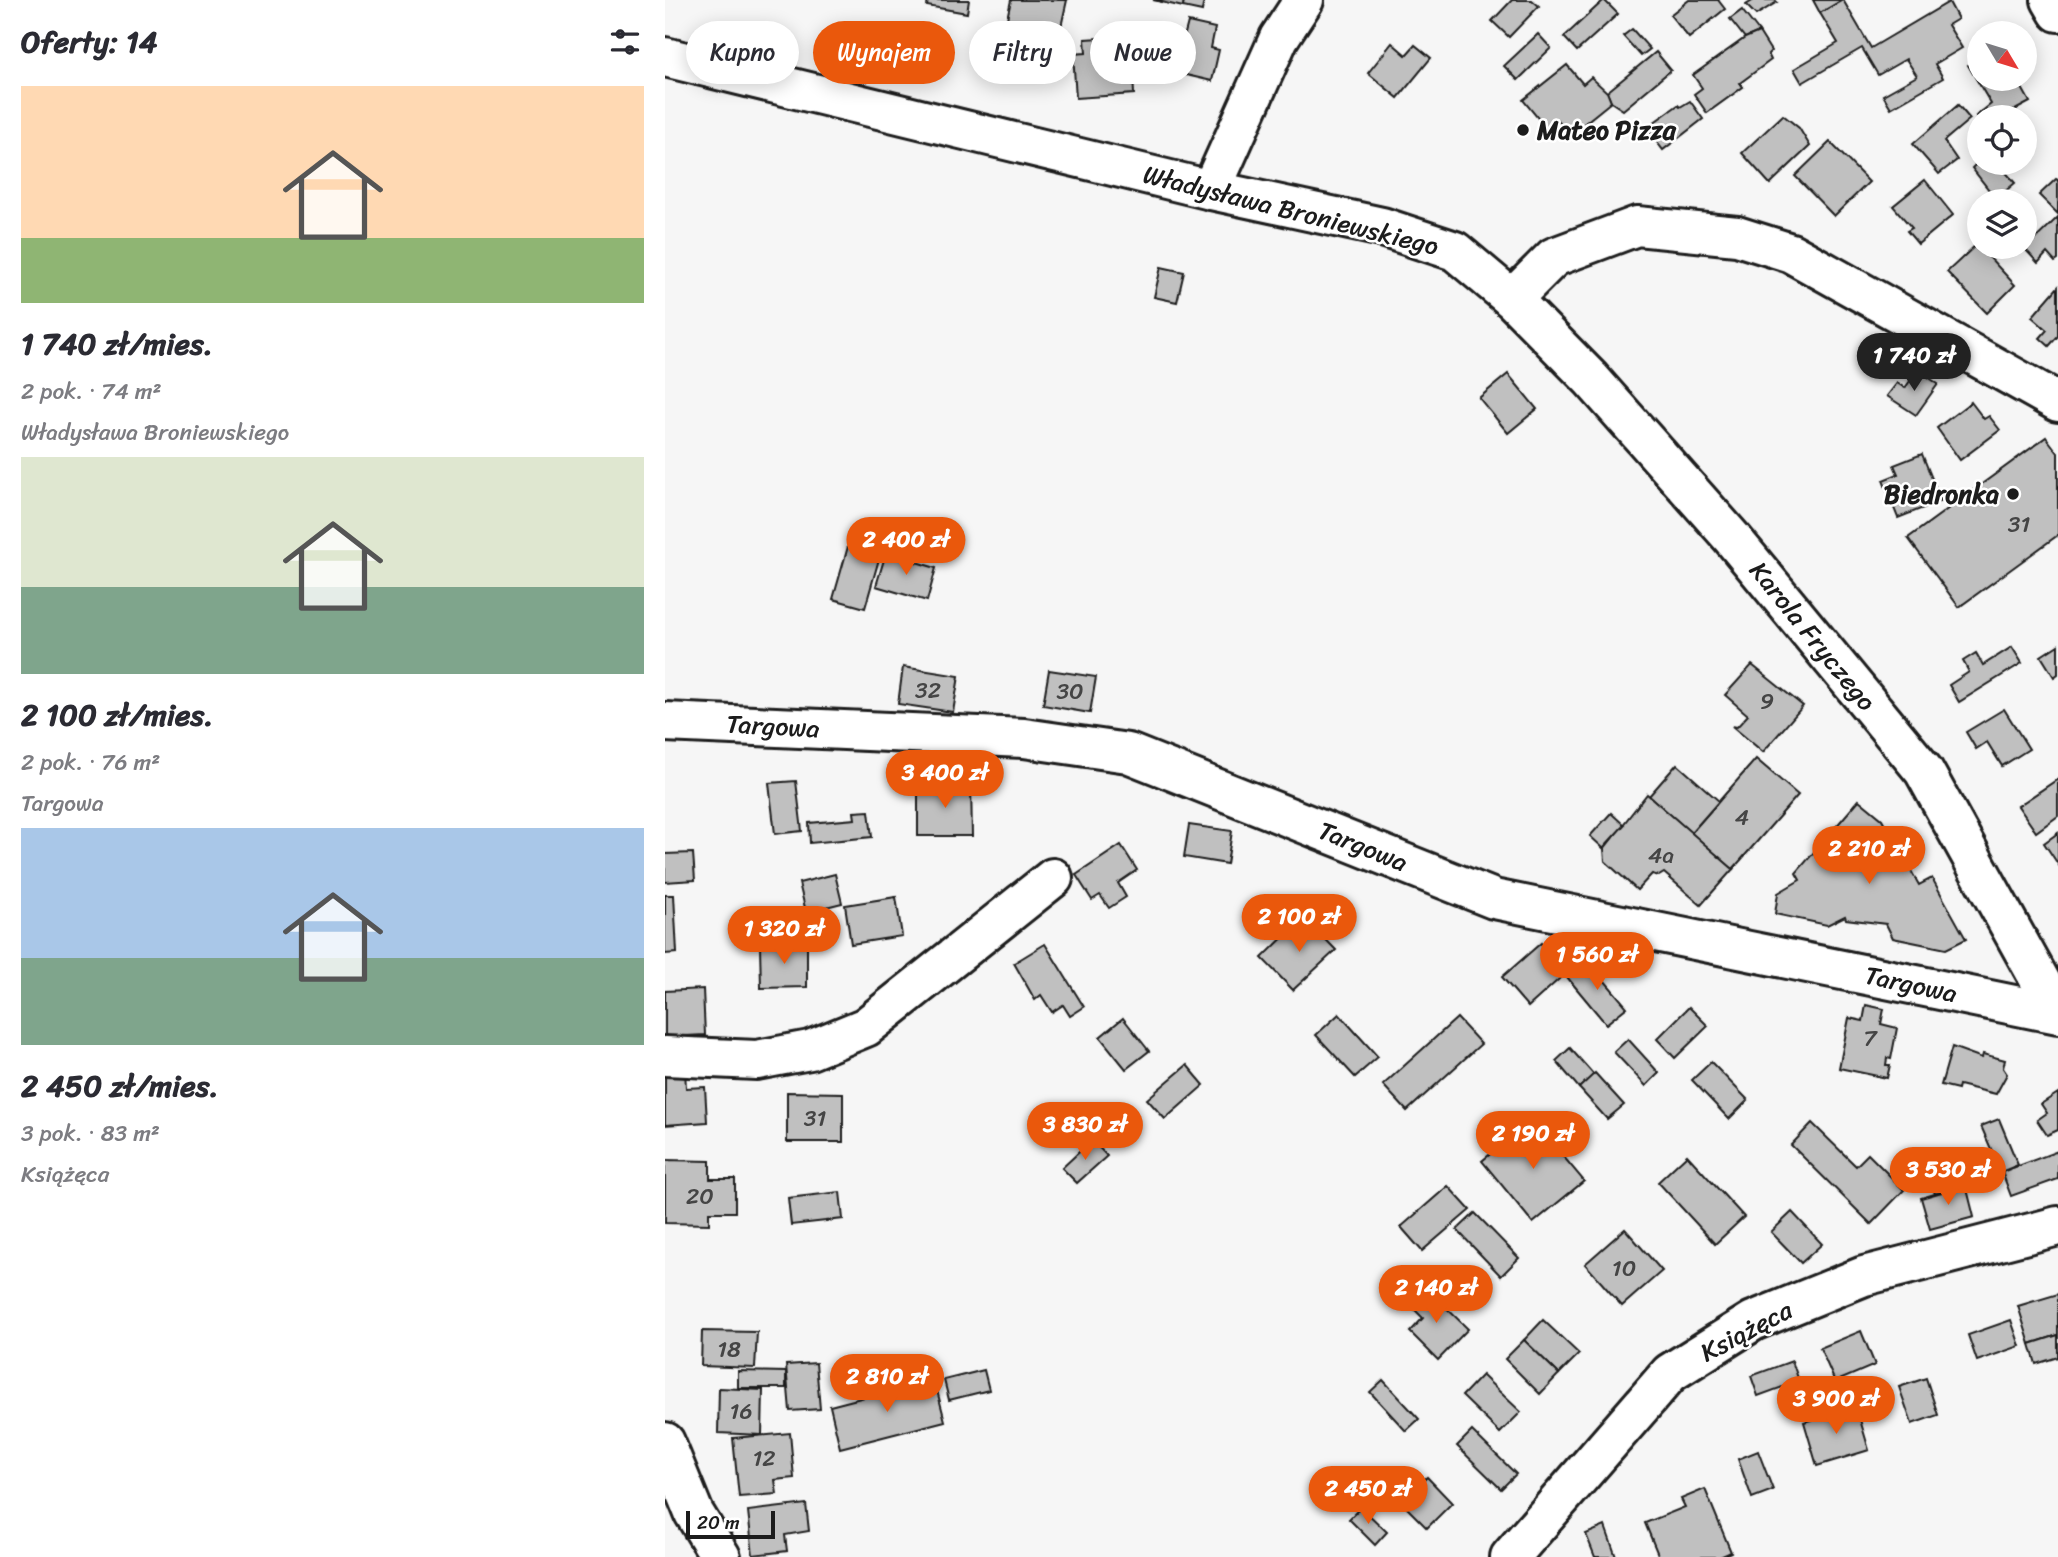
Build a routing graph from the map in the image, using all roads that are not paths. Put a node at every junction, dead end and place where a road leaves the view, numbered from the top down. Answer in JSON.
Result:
{"nodes":[{"id":1,"x":1304,"y":0,"type":"edge"},
{"id":2,"x":2051,"y":0,"type":"edge"},
{"id":3,"x":2058,"y":12,"type":"edge"},
{"id":4,"x":665,"y":57,"type":"edge"},
{"id":5,"x":1211,"y":190,"type":"junction"},
{"id":6,"x":1513,"y":299,"type":"junction"},
{"id":7,"x":2058,"y":402,"type":"edge"},
{"id":8,"x":665,"y":722,"type":"edge"},
{"id":9,"x":1053,"y":878,"type":"dead end"},
{"id":10,"x":2058,"y":1014,"type":"edge"},
{"id":11,"x":665,"y":1056,"type":"edge"},
{"id":12,"x":2058,"y":1226,"type":"edge"},
{"id":13,"x":665,"y":1441,"type":"edge"},
{"id":14,"x":721,"y":1557,"type":"edge"},
{"id":15,"x":1510,"y":1557,"type":"edge"}],
"edges":[{"from":1,"to":5,"type":"street"},
{"from":2,"to":3,"type":"street"},
{"from":4,"to":5,"type":"street","name":"Władysława Broniewskiego"},
{"from":5,"to":6,"type":"street","name":"Władysława Broniewskiego"},
{"from":6,"to":7,"type":"street"},
{"from":6,"to":10,"type":"street","name":"Karola Fryczego"},
{"from":8,"to":10,"type":"street","name":"Targowa"},
{"from":9,"to":11,"type":"street"},
{"from":12,"to":15,"type":"street","name":"Książęca"},
{"from":13,"to":14,"type":"street"}]}
